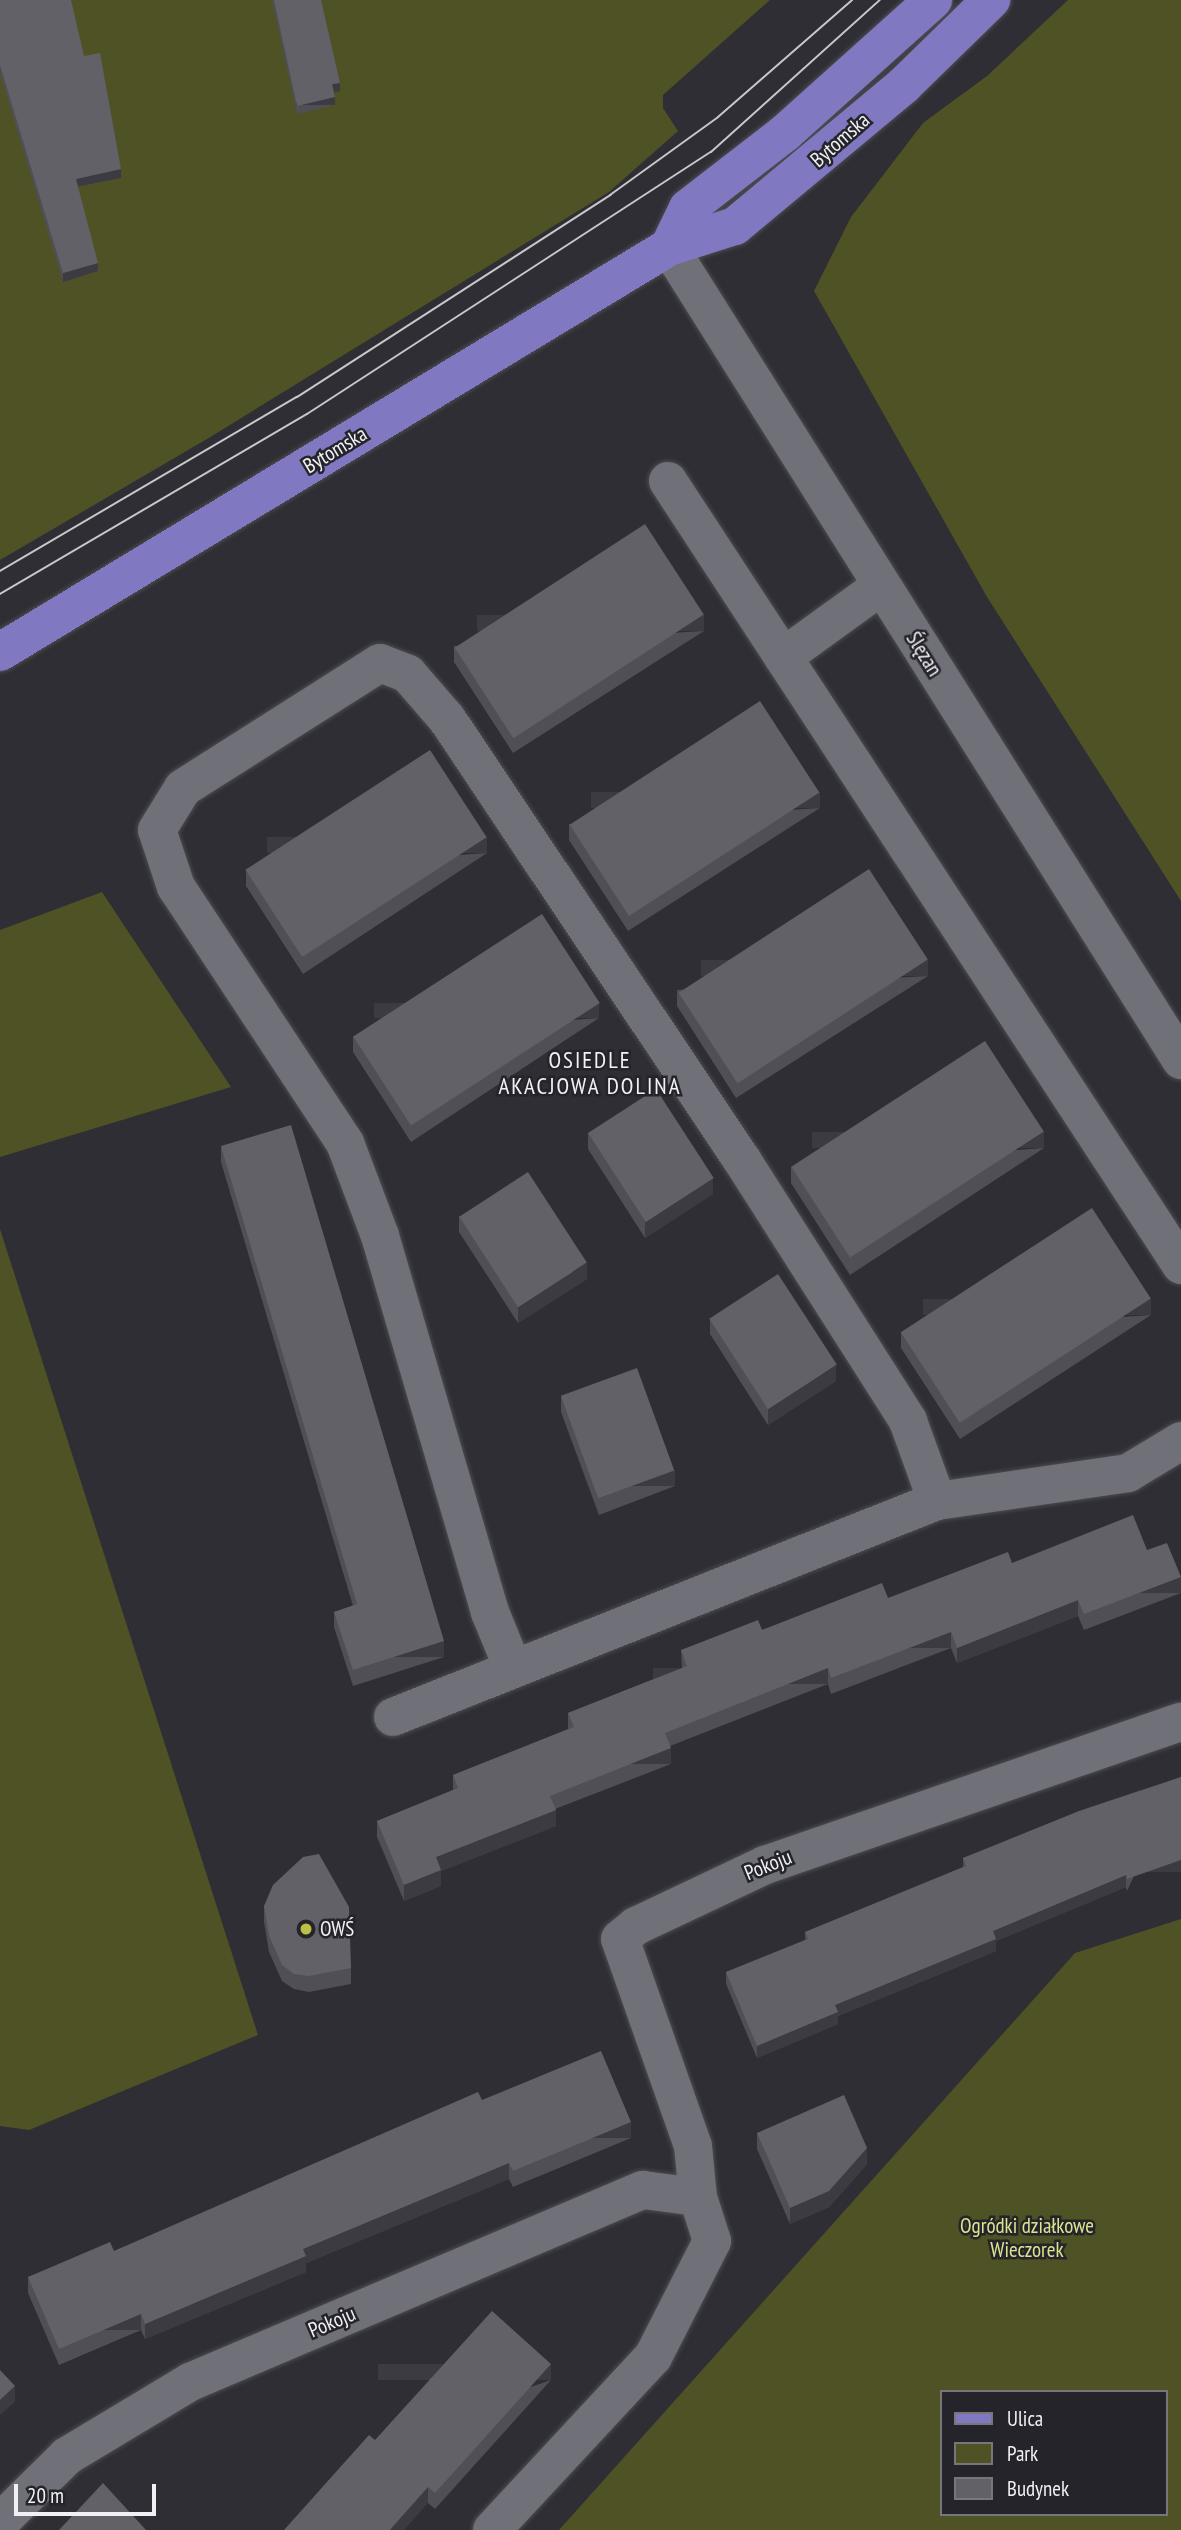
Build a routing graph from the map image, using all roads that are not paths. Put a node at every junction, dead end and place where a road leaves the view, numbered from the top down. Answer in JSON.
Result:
{"nodes":[{"id":1,"x":933,"y":0,"type":"edge"},
{"id":2,"x":990,"y":0,"type":"edge"},
{"id":3,"x":669,"y":247,"type":"junction"},
{"id":4,"x":668,"y":481,"type":"dead end"},
{"id":5,"x":881,"y":586,"type":"junction"},
{"id":6,"x":0,"y":652,"type":"edge"},
{"id":7,"x":783,"y":657,"type":"junction"},
{"id":8,"x":1181,"y":1060,"type":"edge"},
{"id":9,"x":1181,"y":1265,"type":"edge"},
{"id":10,"x":1181,"y":1441,"type":"edge"},
{"id":11,"x":937,"y":1501,"type":"junction"},
{"id":12,"x":512,"y":1666,"type":"junction"},
{"id":13,"x":393,"y":1717,"type":"dead end"},
{"id":14,"x":1181,"y":1722,"type":"edge"},
{"id":15,"x":698,"y":2197,"type":"junction"},
{"id":16,"x":0,"y":2522,"type":"edge"},
{"id":17,"x":492,"y":2530,"type":"edge"}],
"edges":[{"from":1,"to":3,"type":"main road","name":"Bytomska"},
{"from":2,"to":3,"type":"main road","name":"Bytomska"},
{"from":3,"to":5,"type":"street","name":"Ślęzan"},
{"from":3,"to":6,"type":"main road","name":"Bytomska"},
{"from":4,"to":7,"type":"street"},
{"from":5,"to":7,"type":"street"},
{"from":5,"to":8,"type":"street","name":"Ślęzan"},
{"from":7,"to":9,"type":"street"},
{"from":10,"to":11,"type":"street"},
{"from":11,"to":12,"type":"street"},
{"from":11,"to":12,"type":"street"},
{"from":12,"to":13,"type":"street"},
{"from":14,"to":15,"type":"street","name":"Pokoju"},
{"from":15,"to":16,"type":"street","name":"Pokoju"},
{"from":15,"to":17,"type":"street","name":"Pokoju"}]}
